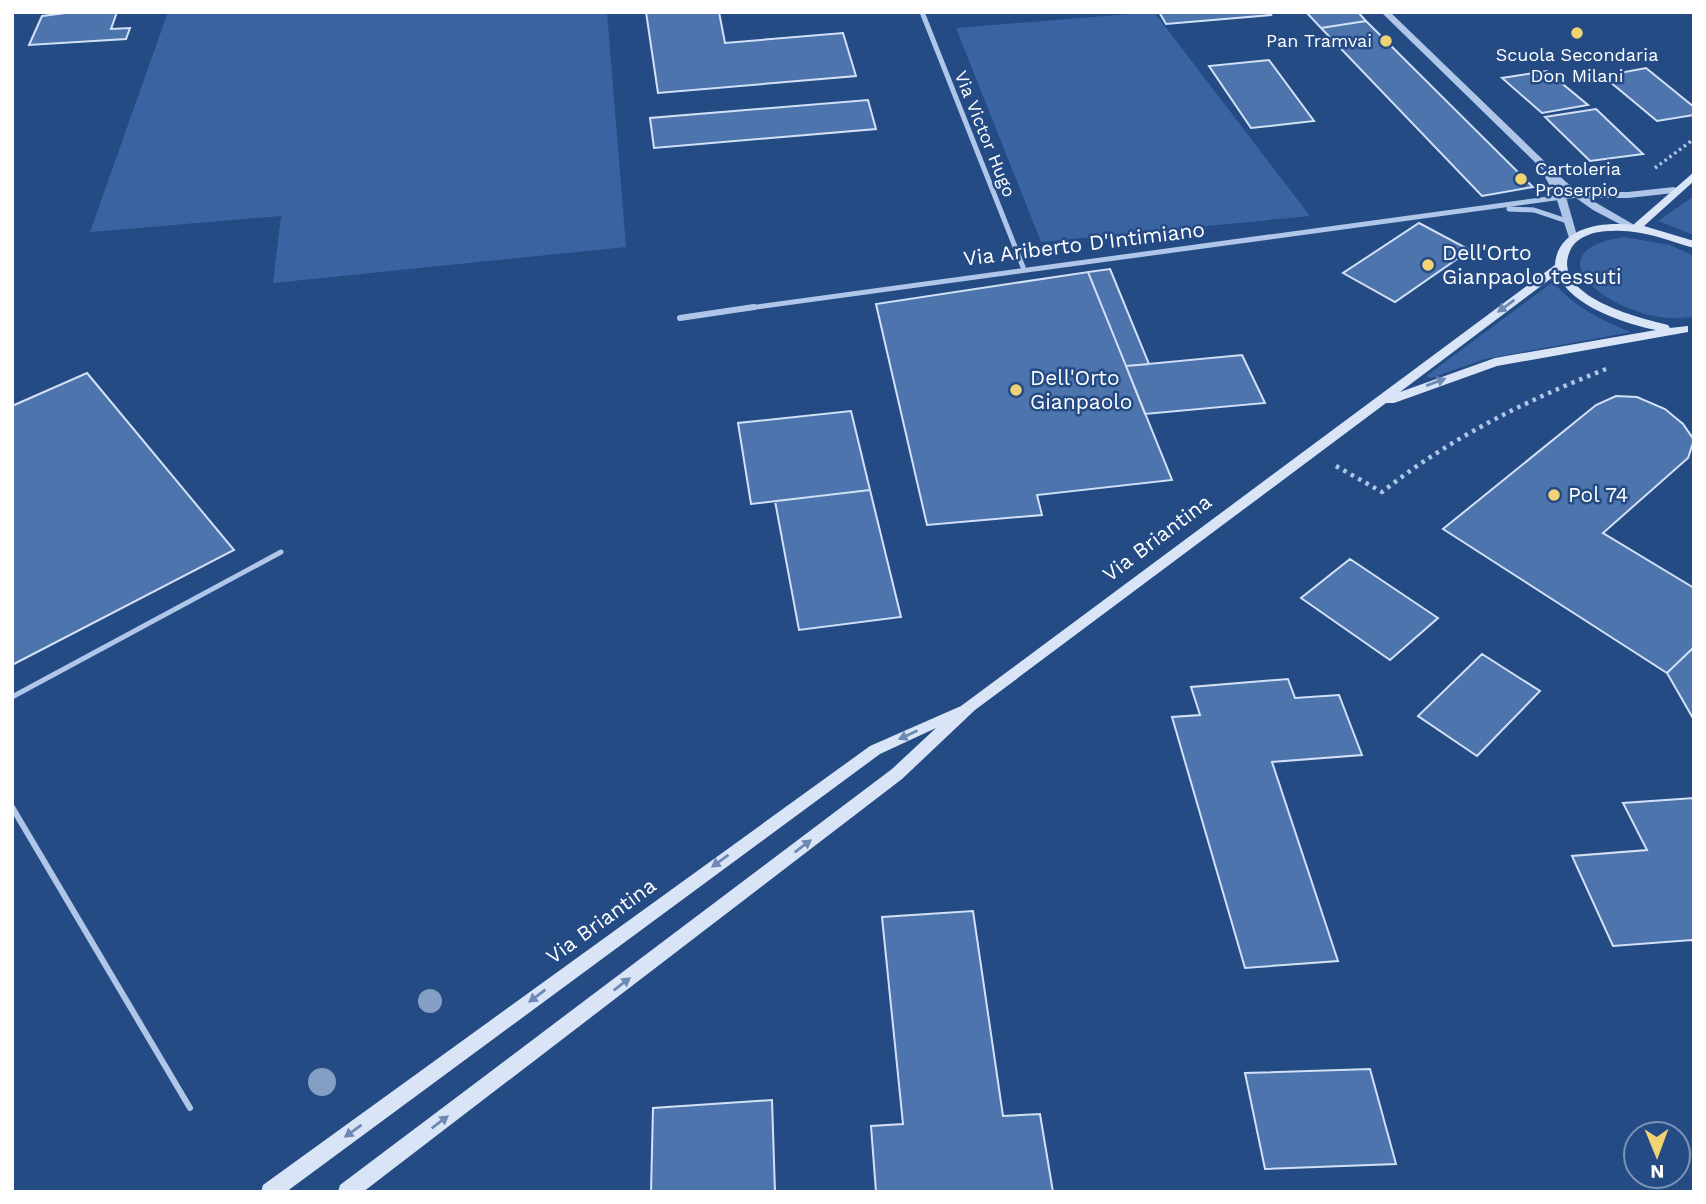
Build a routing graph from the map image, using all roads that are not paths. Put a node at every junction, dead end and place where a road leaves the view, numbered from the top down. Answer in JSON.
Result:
{"nodes":[{"id":1,"x":922,"y":12,"type":"edge"},
{"id":2,"x":1385,"y":12,"type":"edge"},
{"id":3,"x":1542,"y":166,"type":"junction"},
{"id":4,"x":1694,"y":176,"type":"edge"},
{"id":5,"x":1674,"y":190,"type":"junction"},
{"id":6,"x":1577,"y":195,"type":"junction"},
{"id":7,"x":1561,"y":197,"type":"junction"},
{"id":8,"x":1494,"y":208,"type":"junction"},
{"id":9,"x":1567,"y":221,"type":"junction"},
{"id":10,"x":1634,"y":228,"type":"junction"},
{"id":11,"x":1573,"y":239,"type":"junction"},
{"id":12,"x":1694,"y":245,"type":"edge"},
{"id":13,"x":1561,"y":266,"type":"junction"},
{"id":14,"x":1023,"y":267,"type":"junction"},
{"id":15,"x":680,"y":318,"type":"dead end"},
{"id":16,"x":1689,"y":328,"type":"edge"},
{"id":17,"x":1373,"y":407,"type":"junction"},
{"id":18,"x":281,"y":552,"type":"dead end"},
{"id":19,"x":12,"y":697,"type":"edge"},
{"id":20,"x":970,"y":706,"type":"junction"},
{"id":21,"x":12,"y":807,"type":"edge"},
{"id":22,"x":190,"y":1108,"type":"dead end"},
{"id":23,"x":270,"y":1192,"type":"edge"},
{"id":24,"x":346,"y":1192,"type":"edge"}],
"edges":[{"from":1,"to":14,"type":"street","name":"Via Victor Hugo"},
{"from":2,"to":3,"type":"street"},
{"from":3,"to":6,"type":"street"},
{"from":3,"to":7,"type":"street"},
{"from":4,"to":5,"type":"main road"},
{"from":5,"to":6,"type":"street"},
{"from":5,"to":10,"type":"main road"},
{"from":6,"to":7,"type":"street","name":"Via Ariberto D'Intimiano"},
{"from":6,"to":10,"type":"street"},
{"from":7,"to":8,"type":"street","name":"Via Ariberto D'Intimiano"},
{"from":7,"to":9,"type":"street"},
{"from":8,"to":9,"type":"street","name":"Via Ariberto D'Intimiano"},
{"from":8,"to":14,"type":"street","name":"Via Ariberto D'Intimiano"},
{"from":9,"to":11,"type":"street"},
{"from":10,"to":11,"type":"main road"},
{"from":10,"to":12,"type":"main road"},
{"from":11,"to":13,"type":"main road"},
{"from":13,"to":16,"type":"main road"},
{"from":13,"to":17,"type":"main road","name":"Via Briantina","one_way":true},
{"from":14,"to":15,"type":"street","name":"Via Ariberto D'Intimiano"},
{"from":17,"to":16,"type":"main road","name":"Via Briantina","one_way":true},
{"from":17,"to":20,"type":"main road","name":"Via Briantina"},
{"from":18,"to":19,"type":"lane"},
{"from":20,"to":23,"type":"main road","name":"Via Briantina","one_way":true},
{"from":24,"to":20,"type":"main road","name":"Via Briantina","one_way":true},
{"from":21,"to":22,"type":"lane"}]}
